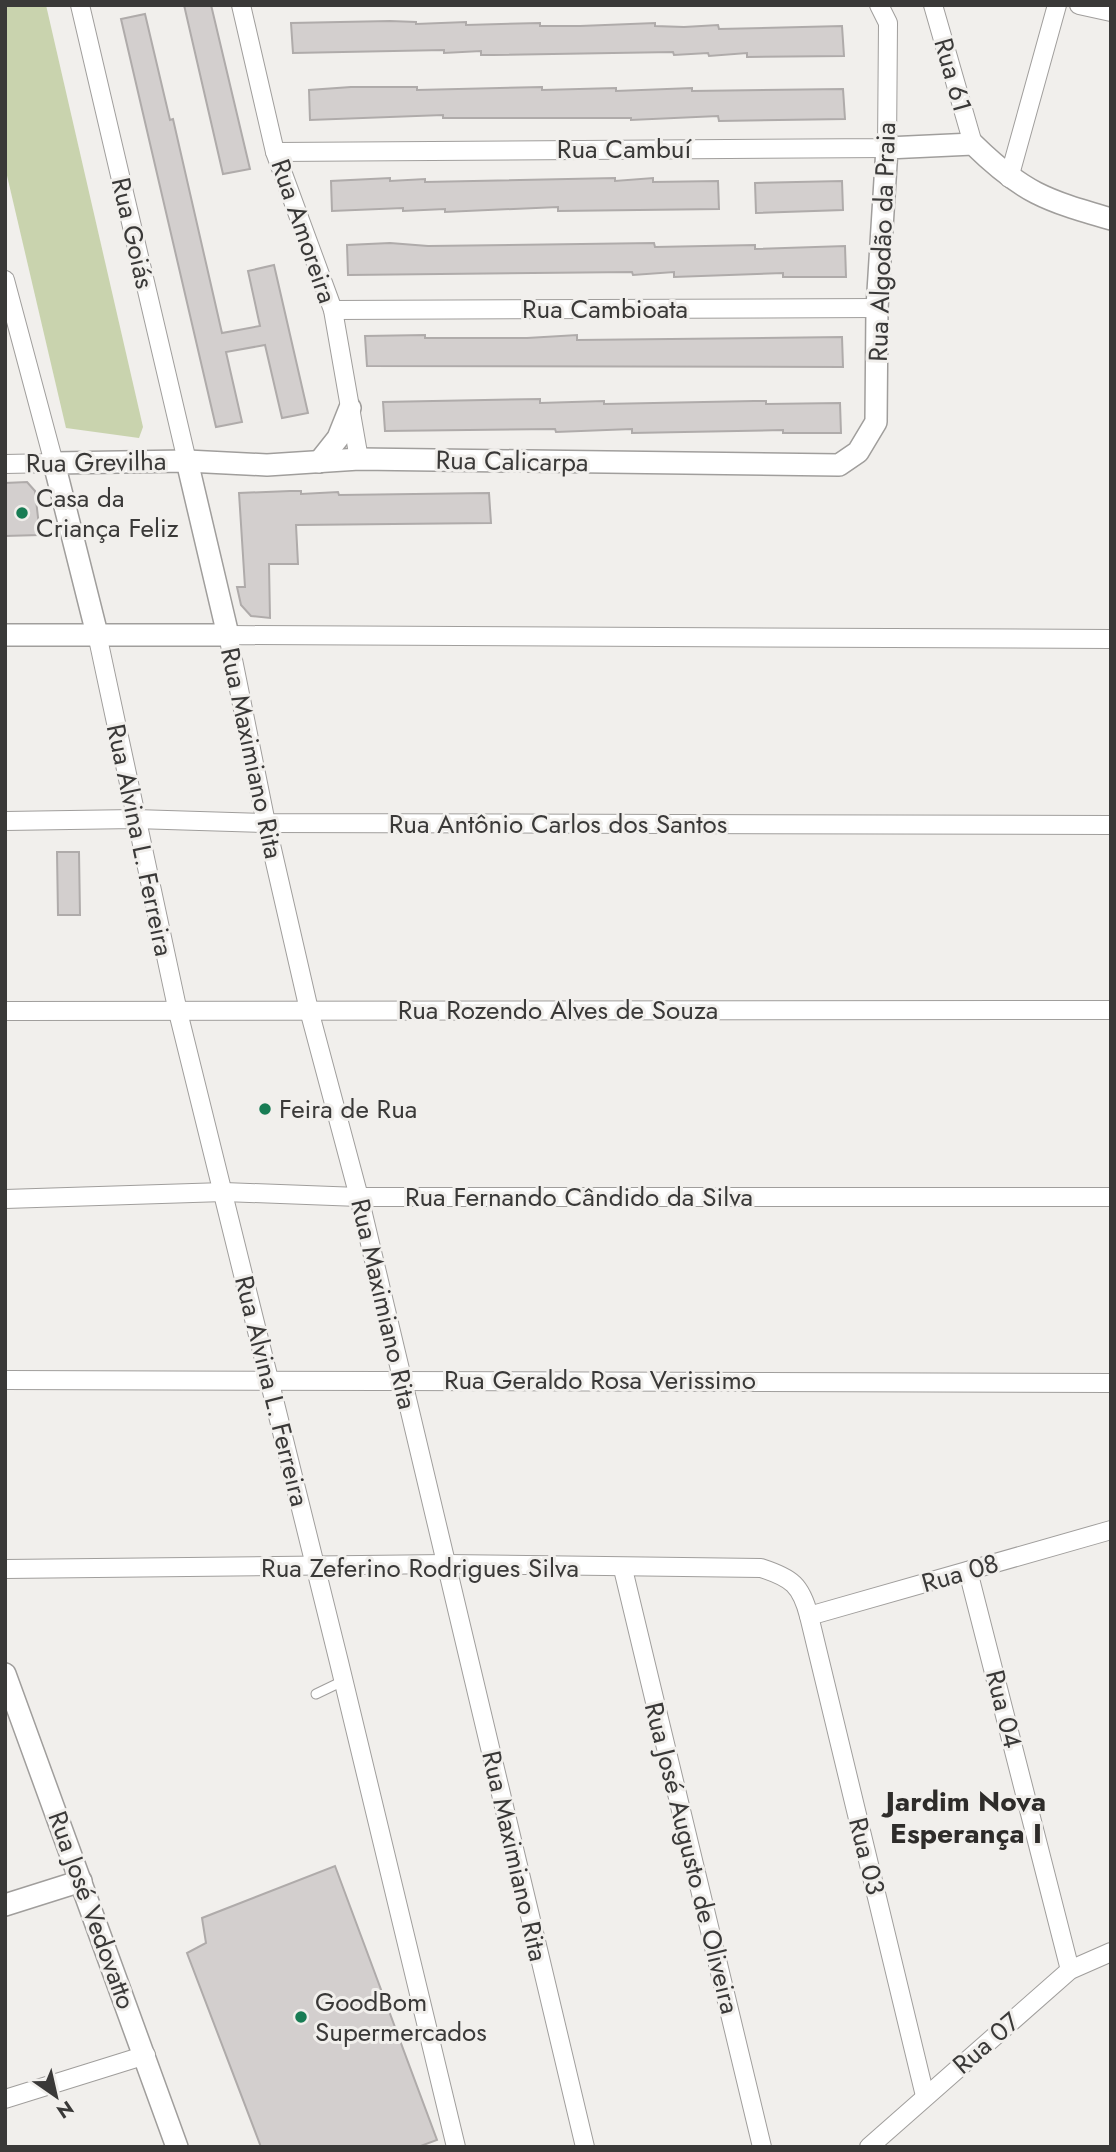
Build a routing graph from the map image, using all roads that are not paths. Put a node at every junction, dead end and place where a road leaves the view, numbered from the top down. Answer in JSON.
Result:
{"nodes":[{"id":1,"x":80,"y":5,"type":"edge"},
{"id":2,"x":241,"y":5,"type":"edge"},
{"id":3,"x":879,"y":5,"type":"edge"},
{"id":4,"x":933,"y":5,"type":"edge"},
{"id":5,"x":1057,"y":5,"type":"edge"},
{"id":6,"x":1079,"y":5,"type":"edge"},
{"id":7,"x":1111,"y":12,"type":"edge"},
{"id":8,"x":973,"y":144,"type":"junction"},
{"id":9,"x":887,"y":148,"type":"junction"},
{"id":10,"x":275,"y":152,"type":"junction"},
{"id":11,"x":1009,"y":178,"type":"junction"},
{"id":12,"x":1111,"y":219,"type":"edge"},
{"id":13,"x":5,"y":280,"type":"edge"},
{"id":14,"x":877,"y":307,"type":"junction"},
{"id":15,"x":332,"y":310,"type":"junction"},
{"id":16,"x":350,"y":408,"type":"junction"},
{"id":17,"x":359,"y":459,"type":"junction"},
{"id":18,"x":187,"y":461,"type":"junction"},
{"id":19,"x":319,"y":462,"type":"junction"},
{"id":20,"x":54,"y":463,"type":"junction"},
{"id":21,"x":5,"y":464,"type":"edge"},
{"id":22,"x":839,"y":465,"type":"joint"},
{"id":23,"x":97,"y":634,"type":"junction"},
{"id":24,"x":5,"y":635,"type":"edge"},
{"id":25,"x":228,"y":635,"type":"junction"},
{"id":26,"x":1111,"y":639,"type":"edge"},
{"id":27,"x":135,"y":819,"type":"junction"},
{"id":28,"x":5,"y":821,"type":"edge"},
{"id":29,"x":266,"y":823,"type":"junction"},
{"id":30,"x":1111,"y":825,"type":"edge"},
{"id":31,"x":309,"y":1010,"type":"junction"},
{"id":32,"x":1111,"y":1010,"type":"edge"},
{"id":33,"x":5,"y":1011,"type":"edge"},
{"id":34,"x":178,"y":1012,"type":"junction"},
{"id":35,"x":224,"y":1192,"type":"junction"},
{"id":36,"x":359,"y":1197,"type":"junction"},
{"id":37,"x":1111,"y":1197,"type":"edge"},
{"id":38,"x":5,"y":1199,"type":"edge"},
{"id":39,"x":268,"y":1378,"type":"junction"},
{"id":40,"x":401,"y":1379,"type":"junction"},
{"id":41,"x":5,"y":1380,"type":"edge"},
{"id":42,"x":1111,"y":1383,"type":"edge"},
{"id":43,"x":1111,"y":1530,"type":"edge"},
{"id":44,"x":446,"y":1564,"type":"junction"},
{"id":45,"x":315,"y":1567,"type":"junction"},
{"id":46,"x":5,"y":1569,"type":"edge"},
{"id":47,"x":623,"y":1569,"type":"junction"},
{"id":48,"x":968,"y":1571,"type":"junction"},
{"id":49,"x":809,"y":1616,"type":"junction"},
{"id":50,"x":5,"y":1674,"type":"edge"},
{"id":51,"x":343,"y":1681,"type":"junction"},
{"id":52,"x":316,"y":1694,"type":"dead end"},
{"id":53,"x":12,"y":1714,"type":"edge"},
{"id":54,"x":81,"y":1881,"type":"junction"},
{"id":55,"x":5,"y":1905,"type":"edge"},
{"id":56,"x":1111,"y":1952,"type":"edge"},
{"id":57,"x":1070,"y":1970,"type":"junction"},
{"id":58,"x":146,"y":2055,"type":"junction"},
{"id":59,"x":925,"y":2096,"type":"junction"},
{"id":60,"x":5,"y":2099,"type":"edge"},
{"id":61,"x":177,"y":2147,"type":"edge"},
{"id":62,"x":456,"y":2147,"type":"edge"},
{"id":63,"x":585,"y":2147,"type":"edge"},
{"id":64,"x":762,"y":2147,"type":"edge"},
{"id":65,"x":869,"y":2147,"type":"edge"}],
"edges":[{"from":1,"to":18,"type":"street","name":"Rua Goiás"},
{"from":2,"to":10,"type":"street","name":"Rua Amoreira"},
{"from":3,"to":9,"type":"street","name":"Rua Algodão da Praia"},
{"from":4,"to":8,"type":"street","name":"Rua 61"},
{"from":5,"to":11,"type":"street"},
{"from":6,"to":7,"type":"street"},
{"from":8,"to":9,"type":"street","name":"Rua Cambuí"},
{"from":8,"to":11,"type":"street"},
{"from":9,"to":10,"type":"street","name":"Rua Cambuí"},
{"from":9,"to":14,"type":"street","name":"Rua Algodão da Praia"},
{"from":10,"to":15,"type":"street","name":"Rua Amoreira"},
{"from":11,"to":12,"type":"street"},
{"from":13,"to":20,"type":"street"},
{"from":14,"to":15,"type":"street","name":"Rua Cambioata"},
{"from":14,"to":22,"type":"street","name":"Rua Algodão da Praia"},
{"from":15,"to":16,"type":"street","name":"Rua Amoreira"},
{"from":16,"to":17,"type":"street","name":"Rua Amoreira"},
{"from":16,"to":19,"type":"street"},
{"from":17,"to":19,"type":"street","name":"Rua Calicarpa"},
{"from":17,"to":22,"type":"street","name":"Rua Calicarpa"},
{"from":18,"to":19,"type":"street","name":"Rua Calicarpa"},
{"from":18,"to":20,"type":"street","name":"Rua Grevilha"},
{"from":18,"to":25,"type":"street","name":"Rua Maximiano Rita"},
{"from":20,"to":21,"type":"street","name":"Rua Grevilha"},
{"from":20,"to":23,"type":"street"},
{"from":23,"to":24,"type":"street"},
{"from":23,"to":25,"type":"street"},
{"from":23,"to":27,"type":"street","name":"Rua Alvina L. Ferreira"},
{"from":25,"to":26,"type":"street"},
{"from":25,"to":29,"type":"street","name":"Rua Maximiano Rita"},
{"from":27,"to":28,"type":"street","name":"Rua Antônio Carlos dos Santos"},
{"from":27,"to":29,"type":"street","name":"Rua Antônio Carlos dos Santos"},
{"from":27,"to":34,"type":"street","name":"Rua Alvina L. Ferreira"},
{"from":29,"to":30,"type":"street","name":"Rua Antônio Carlos dos Santos"},
{"from":29,"to":31,"type":"street","name":"Rua Maximiano Rita"},
{"from":31,"to":32,"type":"street","name":"Rua Rozendo Alves de Souza"},
{"from":31,"to":34,"type":"street","name":"Rua Rozendo Alves de Souza"},
{"from":31,"to":36,"type":"street","name":"Rua Maximiano Rita"},
{"from":33,"to":34,"type":"street","name":"Rua Rozendo Alves de Souza"},
{"from":34,"to":35,"type":"street","name":"Rua Alvina L. Ferreira"},
{"from":35,"to":36,"type":"street","name":"Rua Fernando Cândido da Silva"},
{"from":35,"to":38,"type":"street","name":"Rua Fernando Cândido da Silva"},
{"from":35,"to":39,"type":"street","name":"Rua Alvina L. Ferreira"},
{"from":36,"to":37,"type":"street","name":"Rua Fernando Cândido da Silva"},
{"from":36,"to":40,"type":"street","name":"Rua Maximiano Rita"},
{"from":39,"to":40,"type":"street","name":"Rua Geraldo Rosa Verissimo"},
{"from":39,"to":41,"type":"street","name":"Rua Geraldo Rosa Verissimo"},
{"from":39,"to":45,"type":"street","name":"Rua Alvina L. Ferreira"},
{"from":40,"to":42,"type":"street","name":"Rua Geraldo Rosa Verissimo"},
{"from":40,"to":44,"type":"street","name":"Rua Maximiano Rita"},
{"from":43,"to":48,"type":"street","name":"Rua 08"},
{"from":44,"to":45,"type":"street","name":"Rua Zeferino Rodrigues Silva"},
{"from":44,"to":47,"type":"street","name":"Rua Zeferino Rodrigues Silva"},
{"from":44,"to":63,"type":"street","name":"Rua Maximiano Rita"},
{"from":45,"to":46,"type":"street","name":"Rua Zeferino Rodrigues Silva"},
{"from":45,"to":51,"type":"street","name":"Rua Alvina L. Ferreira"},
{"from":47,"to":49,"type":"street","name":"Rua Zeferino Rodrigues Silva"},
{"from":47,"to":64,"type":"street","name":"Rua José Augusto de Oliveira"},
{"from":48,"to":49,"type":"street","name":"Rua 08"},
{"from":48,"to":57,"type":"street","name":"Rua 04"},
{"from":49,"to":59,"type":"street","name":"Rua 03"},
{"from":50,"to":53,"type":"street","name":"Rua José Vedovatto"},
{"from":51,"to":52,"type":"lane"},
{"from":51,"to":62,"type":"street","name":"Rua Alvina L. Ferreira"},
{"from":53,"to":54,"type":"street","name":"Rua José Vedovatto"},
{"from":54,"to":55,"type":"street"},
{"from":54,"to":58,"type":"street","name":"Rua José Vedovatto"},
{"from":56,"to":57,"type":"street","name":"Rua 07"},
{"from":57,"to":59,"type":"street","name":"Rua 07"},
{"from":58,"to":60,"type":"street"},
{"from":58,"to":61,"type":"street","name":"Rua José Vedovatto"},
{"from":59,"to":65,"type":"street","name":"Rua 07"}]}
